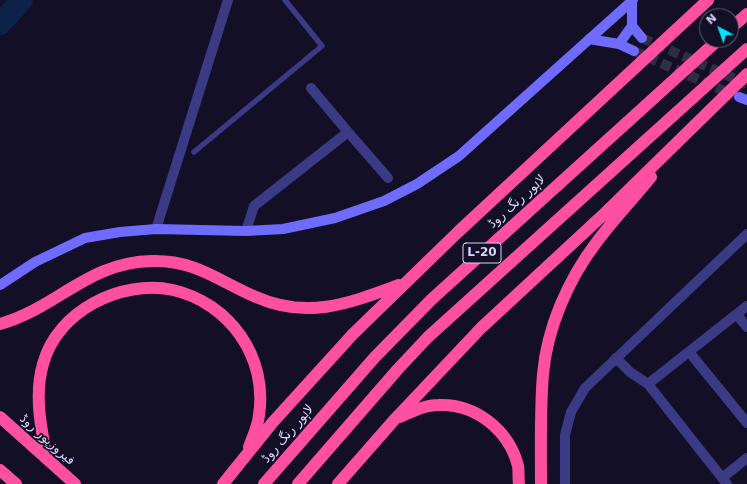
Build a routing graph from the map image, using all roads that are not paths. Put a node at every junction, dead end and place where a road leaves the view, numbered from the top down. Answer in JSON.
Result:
{"nodes":[{"id":1,"x":228,"y":0,"type":"edge"},
{"id":2,"x":285,"y":0,"type":"edge"},
{"id":3,"x":632,"y":0,"type":"edge"},
{"id":4,"x":708,"y":0,"type":"edge"},
{"id":5,"x":747,"y":14,"type":"edge"},
{"id":6,"x":739,"y":21,"type":"edge"},
{"id":7,"x":632,"y":26,"type":"junction"},
{"id":8,"x":642,"y":38,"type":"tunnel mouth"},
{"id":9,"x":589,"y":39,"type":"junction"},
{"id":10,"x":619,"y":44,"type":"junction"},
{"id":11,"x":709,"y":48,"type":"edge"},
{"id":12,"x":747,"y":49,"type":"edge"},
{"id":13,"x":634,"y":51,"type":"tunnel mouth"},
{"id":14,"x":747,"y":74,"type":"edge"},
{"id":15,"x":311,"y":88,"type":"dead end"},
{"id":16,"x":348,"y":132,"type":"junction"},
{"id":17,"x":686,"y":132,"type":"junction"},
{"id":18,"x":194,"y":152,"type":"dead end"},
{"id":19,"x":388,"y":178,"type":"dead end"},
{"id":20,"x":156,"y":229,"type":"junction"},
{"id":21,"x":246,"y":231,"type":"junction"},
{"id":22,"x":747,"y":234,"type":"edge"},
{"id":23,"x":405,"y":283,"type":"junction"},
{"id":24,"x":0,"y":285,"type":"edge"},
{"id":25,"x":747,"y":306,"type":"edge"},
{"id":26,"x":737,"y":315,"type":"junction"},
{"id":27,"x":0,"y":324,"type":"edge"},
{"id":28,"x":747,"y":327,"type":"edge"},
{"id":29,"x":690,"y":353,"type":"junction"},
{"id":30,"x":616,"y":358,"type":"junction"},
{"id":31,"x":648,"y":384,"type":"junction"},
{"id":32,"x":0,"y":417,"type":"edge"},
{"id":33,"x":395,"y":419,"type":"junction"},
{"id":34,"x":747,"y":423,"type":"edge"},
{"id":35,"x":245,"y":457,"type":"junction"},
{"id":36,"x":747,"y":458,"type":"edge"},
{"id":37,"x":47,"y":460,"type":"junction"},
{"id":38,"x":0,"y":470,"type":"edge"},
{"id":39,"x":724,"y":481,"type":"edge"},
{"id":40,"x":16,"y":484,"type":"edge"},
{"id":41,"x":75,"y":484,"type":"edge"},
{"id":42,"x":223,"y":484,"type":"edge"},
{"id":43,"x":264,"y":484,"type":"edge"},
{"id":44,"x":298,"y":484,"type":"edge"},
{"id":45,"x":338,"y":484,"type":"edge"},
{"id":46,"x":519,"y":484,"type":"edge"},
{"id":47,"x":541,"y":484,"type":"edge"},
{"id":48,"x":565,"y":484,"type":"edge"}],
"edges":[{"from":1,"to":20,"type":"street"},
{"from":2,"to":18,"type":"lane"},
{"from":3,"to":7,"type":"street"},
{"from":3,"to":9,"type":"street"},
{"from":4,"to":23,"type":"highway"},
{"from":5,"to":6,"type":"highway"},
{"from":7,"to":8,"type":"street"},
{"from":7,"to":10,"type":"street"},
{"from":9,"to":10,"type":"street"},
{"from":9,"to":21,"type":"street"},
{"from":10,"to":13,"type":"street"},
{"from":11,"to":43,"type":"highway","name":"لاہور رنگ روڈ","number":"L-20"},
{"from":12,"to":44,"type":"highway","number":"L-20"},
{"from":14,"to":17,"type":"highway"},
{"from":15,"to":16,"type":"street"},
{"from":16,"to":19,"type":"street"},
{"from":16,"to":21,"type":"street"},
{"from":17,"to":33,"type":"highway"},
{"from":17,"to":47,"type":"highway"},
{"from":20,"to":21,"type":"street"},
{"from":20,"to":24,"type":"street"},
{"from":22,"to":30,"type":"street"},
{"from":23,"to":27,"type":"highway"},
{"from":23,"to":35,"type":"highway"},
{"from":25,"to":26,"type":"street"},
{"from":26,"to":28,"type":"street"},
{"from":26,"to":29,"type":"street"},
{"from":29,"to":31,"type":"street"},
{"from":29,"to":34,"type":"street"},
{"from":30,"to":31,"type":"street"},
{"from":30,"to":48,"type":"street"},
{"from":31,"to":39,"type":"street"},
{"from":32,"to":37,"type":"highway","name":"فیروزپور روڈ"},
{"from":33,"to":45,"type":"highway"},
{"from":33,"to":46,"type":"highway"},
{"from":35,"to":37,"type":"highway"},
{"from":35,"to":42,"type":"highway"},
{"from":36,"to":39,"type":"street"},
{"from":37,"to":41,"type":"highway","name":"فیروزپور روڈ"},
{"from":38,"to":40,"type":"highway"}]}
